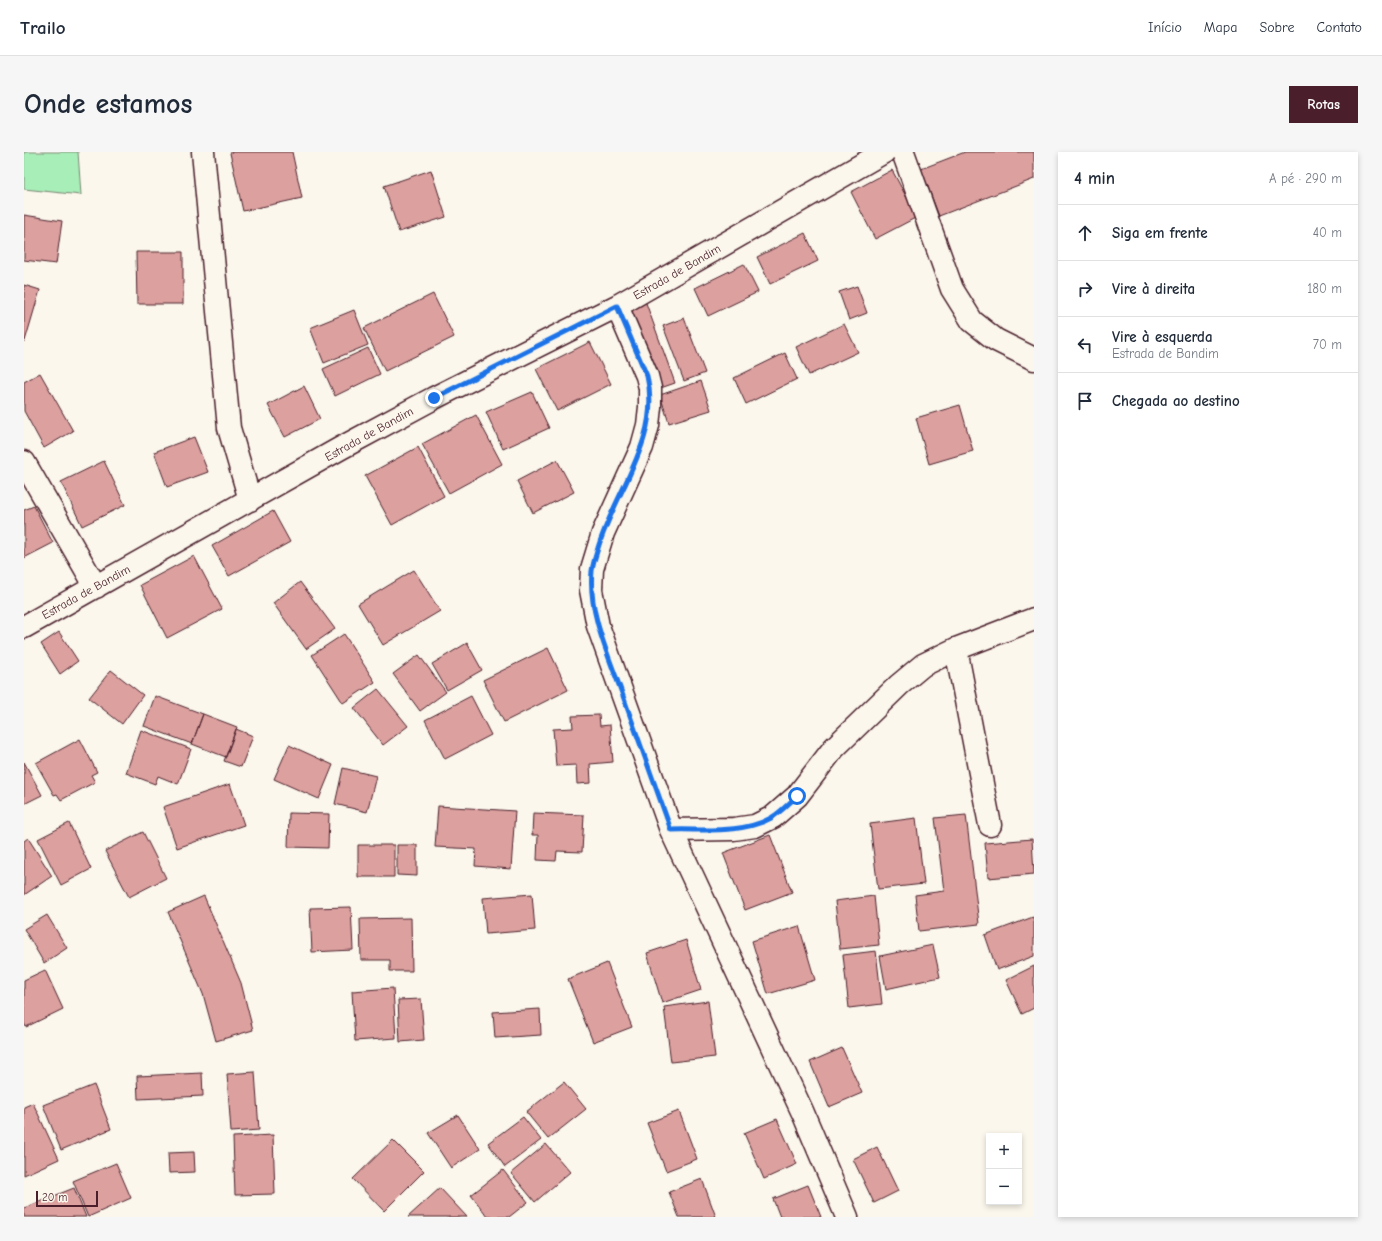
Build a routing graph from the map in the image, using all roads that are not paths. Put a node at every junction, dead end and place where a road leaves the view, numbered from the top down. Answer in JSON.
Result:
{"nodes":[{"id":1,"x":204,"y":152,"type":"edge"},
{"id":2,"x":884,"y":152,"type":"edge"},
{"id":3,"x":903,"y":152,"type":"edge"},
{"id":4,"x":617,"y":306,"type":"junction"},
{"id":5,"x":1034,"y":359,"type":"edge"},
{"id":6,"x":24,"y":462,"type":"edge"},
{"id":7,"x":250,"y":500,"type":"junction"},
{"id":8,"x":96,"y":588,"type":"junction"},
{"id":9,"x":1034,"y":619,"type":"edge"},
{"id":10,"x":24,"y":627,"type":"edge"},
{"id":11,"x":956,"y":649,"type":"junction"},
{"id":12,"x":990,"y":826,"type":"dead end"},
{"id":13,"x":671,"y":830,"type":"junction"},
{"id":14,"x":847,"y":1217,"type":"edge"}],
"edges":[{"from":1,"to":7,"type":"street"},
{"from":2,"to":4,"type":"street","name":"Estrada de Bandim"},
{"from":3,"to":5,"type":"street"},
{"from":4,"to":7,"type":"street","name":"Estrada de Bandim"},
{"from":4,"to":13,"type":"street"},
{"from":6,"to":8,"type":"street"},
{"from":7,"to":8,"type":"street","name":"Estrada de Bandim"},
{"from":8,"to":10,"type":"street","name":"Estrada de Bandim"},
{"from":9,"to":11,"type":"street"},
{"from":11,"to":12,"type":"street"},
{"from":11,"to":13,"type":"street"},
{"from":13,"to":14,"type":"street"}]}
